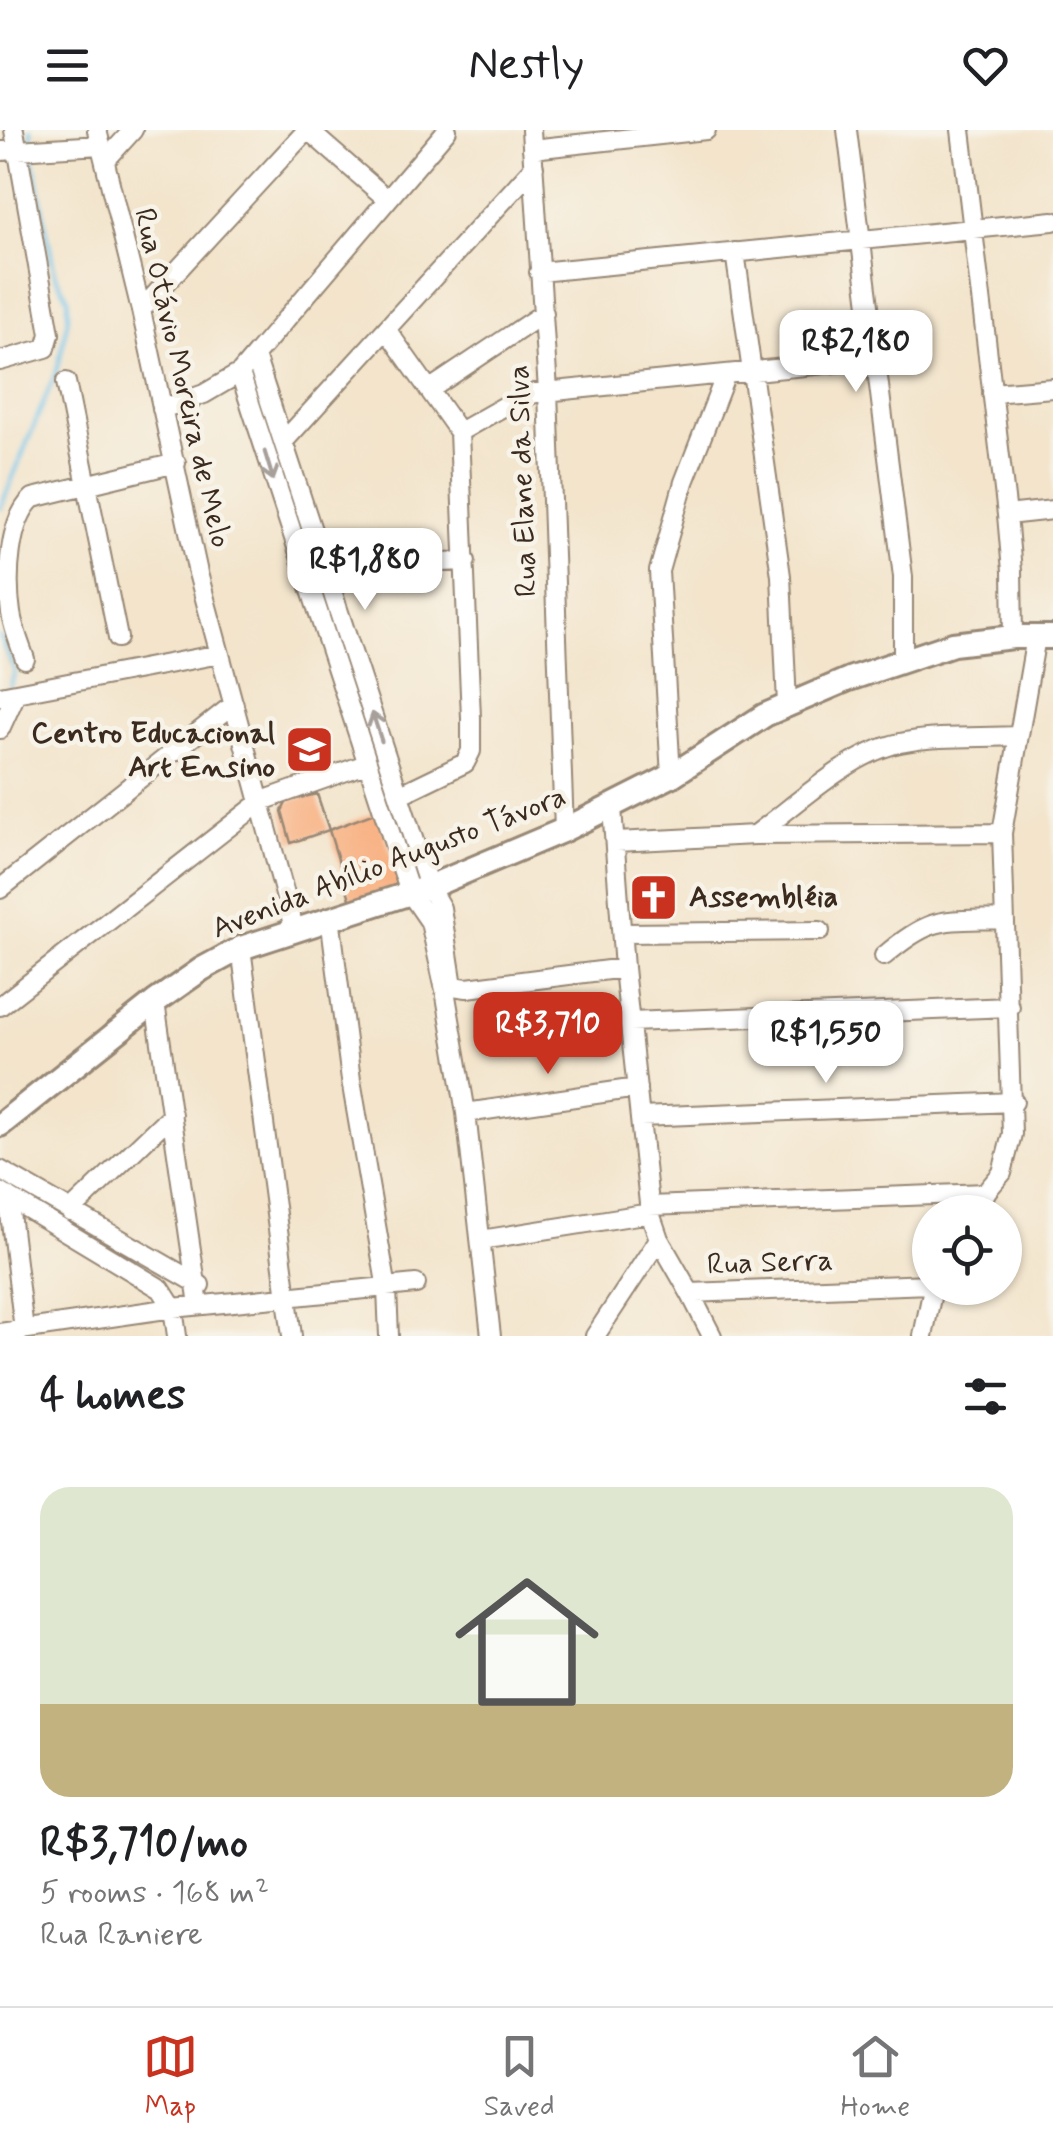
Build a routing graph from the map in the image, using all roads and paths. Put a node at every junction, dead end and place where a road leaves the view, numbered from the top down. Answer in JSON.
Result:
{"nodes":[{"id":1,"x":14,"y":130,"type":"edge"},
{"id":2,"x":133,"y":130,"type":"edge"},
{"id":3,"x":307,"y":130,"type":"edge"},
{"id":4,"x":447,"y":130,"type":"edge"},
{"id":5,"x":706,"y":130,"type":"edge"},
{"id":6,"x":847,"y":130,"type":"edge"},
{"id":7,"x":961,"y":130,"type":"edge"},
{"id":8,"x":101,"y":145,"type":"edge"},
{"id":9,"x":532,"y":149,"type":"edge"},
{"id":10,"x":14,"y":150,"type":"edge"},
{"id":11,"x":387,"y":199,"type":"junction"},
{"id":12,"x":1053,"y":221,"type":"edge"},
{"id":13,"x":973,"y":230,"type":"junction"},
{"id":14,"x":860,"y":241,"type":"junction"},
{"id":15,"x":735,"y":252,"type":"junction"},
{"id":16,"x":539,"y":272,"type":"junction"},
{"id":17,"x":141,"y":310,"type":"junction"},
{"id":18,"x":544,"y":313,"type":"junction"},
{"id":19,"x":386,"y":329,"type":"junction"},
{"id":20,"x":255,"y":356,"type":"junction"},
{"id":21,"x":875,"y":359,"type":"junction"},
{"id":22,"x":0,"y":362,"type":"edge"},
{"id":23,"x":753,"y":369,"type":"junction"},
{"id":24,"x":240,"y":373,"type":"junction"},
{"id":25,"x":726,"y":374,"type":"junction"},
{"id":26,"x":66,"y":382,"type":"dead end"},
{"id":27,"x":1053,"y":388,"type":"edge"},
{"id":28,"x":429,"y":390,"type":"junction"},
{"id":29,"x":548,"y":391,"type":"junction"},
{"id":30,"x":992,"y":394,"type":"junction"},
{"id":31,"x":162,"y":408,"type":"junction"},
{"id":32,"x":460,"y":432,"type":"junction"},
{"id":33,"x":285,"y":440,"type":"junction"},
{"id":34,"x":176,"y":463,"type":"junction"},
{"id":35,"x":89,"y":486,"type":"junction"},
{"id":36,"x":1053,"y":510,"type":"edge"},
{"id":37,"x":1007,"y":515,"type":"junction"},
{"id":38,"x":466,"y":562,"type":"junction"},
{"id":39,"x":325,"y":564,"type":"junction"},
{"id":40,"x":302,"y":570,"type":"junction"},
{"id":41,"x":1034,"y":637,"type":"edge"},
{"id":42,"x":118,"y":638,"type":"dead end"},
{"id":43,"x":220,"y":654,"type":"junction"},
{"id":44,"x":902,"y":658,"type":"junction"},
{"id":45,"x":25,"y":659,"type":"dead end"},
{"id":46,"x":9,"y":695,"type":"edge"},
{"id":47,"x":234,"y":704,"type":"junction"},
{"id":48,"x":787,"y":704,"type":"junction"},
{"id":49,"x":0,"y":729,"type":"edge"},
{"id":50,"x":1018,"y":736,"type":"junction"},
{"id":51,"x":366,"y":764,"type":"junction"},
{"id":52,"x":671,"y":776,"type":"junction"},
{"id":53,"x":374,"y":788,"type":"junction"},
{"id":54,"x":397,"y":788,"type":"junction"},
{"id":55,"x":262,"y":801,"type":"junction"},
{"id":56,"x":612,"y":808,"type":"junction"},
{"id":57,"x":564,"y":830,"type":"junction"},
{"id":58,"x":1002,"y":833,"type":"junction"},
{"id":59,"x":755,"y":835,"type":"junction"},
{"id":60,"x":616,"y":842,"type":"junction"},
{"id":61,"x":0,"y":889,"type":"edge"},
{"id":62,"x":419,"y":890,"type":"junction"},
{"id":63,"x":330,"y":917,"type":"junction"},
{"id":64,"x":1003,"y":919,"type":"junction"},
{"id":65,"x":294,"y":928,"type":"junction"},
{"id":66,"x":820,"y":931,"type":"dead end"},
{"id":67,"x":622,"y":933,"type":"junction"},
{"id":68,"x":240,"y":948,"type":"junction"},
{"id":69,"x":884,"y":956,"type":"dead end"},
{"id":70,"x":624,"y":968,"type":"junction"},
{"id":71,"x":155,"y":1002,"type":"junction"},
{"id":72,"x":0,"y":1006,"type":"edge"},
{"id":73,"x":1010,"y":1008,"type":"junction"},
{"id":74,"x":630,"y":1022,"type":"junction"},
{"id":75,"x":637,"y":1088,"type":"junction"},
{"id":76,"x":1014,"y":1102,"type":"junction"},
{"id":77,"x":466,"y":1113,"type":"junction"},
{"id":78,"x":172,"y":1114,"type":"junction"},
{"id":79,"x":640,"y":1118,"type":"junction"},
{"id":80,"x":0,"y":1125,"type":"edge"},
{"id":81,"x":0,"y":1170,"type":"edge"},
{"id":82,"x":986,"y":1193,"type":"joint"},
{"id":83,"x":4,"y":1194,"type":"edge"},
{"id":84,"x":649,"y":1209,"type":"junction"},
{"id":85,"x":70,"y":1212,"type":"junction"},
{"id":86,"x":658,"y":1239,"type":"junction"},
{"id":87,"x":481,"y":1240,"type":"junction"},
{"id":88,"x":196,"y":1282,"type":"junction"},
{"id":89,"x":416,"y":1284,"type":"dead end"},
{"id":90,"x":912,"y":1287,"type":"edge"},
{"id":91,"x":386,"y":1289,"type":"junction"},
{"id":92,"x":690,"y":1293,"type":"junction"},
{"id":93,"x":286,"y":1296,"type":"junction"},
{"id":94,"x":230,"y":1303,"type":"junction"},
{"id":95,"x":928,"y":1305,"type":"edge"},
{"id":96,"x":199,"y":1306,"type":"junction"},
{"id":97,"x":174,"y":1308,"type":"junction"},
{"id":98,"x":24,"y":1330,"type":"junction"},
{"id":99,"x":0,"y":1334,"type":"edge"},
{"id":100,"x":177,"y":1336,"type":"edge"},
{"id":101,"x":292,"y":1336,"type":"edge"},
{"id":102,"x":389,"y":1336,"type":"edge"},
{"id":103,"x":491,"y":1336,"type":"edge"},
{"id":104,"x":595,"y":1336,"type":"edge"},
{"id":105,"x":712,"y":1336,"type":"edge"},
{"id":106,"x":923,"y":1336,"type":"edge"}],
"edges":[{"from":1,"to":10,"type":"street"},
{"from":2,"to":8,"type":"street"},
{"from":3,"to":11,"type":"street"},
{"from":3,"to":17,"type":"street"},
{"from":4,"to":11,"type":"street"},
{"from":5,"to":9,"type":"street"},
{"from":6,"to":14,"type":"street"},
{"from":7,"to":13,"type":"street"},
{"from":8,"to":10,"type":"street"},
{"from":8,"to":17,"type":"street","name":"Rua Otávio Moreira de Melo"},
{"from":9,"to":16,"type":"street","name":"Rua Elane da Silva"},
{"from":9,"to":19,"type":"street"},
{"from":10,"to":22,"type":"street"},
{"from":11,"to":20,"type":"street"},
{"from":12,"to":13,"type":"street"},
{"from":13,"to":14,"type":"street"},
{"from":13,"to":30,"type":"street"},
{"from":14,"to":15,"type":"street"},
{"from":14,"to":21,"type":"street"},
{"from":15,"to":16,"type":"street"},
{"from":15,"to":23,"type":"street"},
{"from":16,"to":18,"type":"street","name":"Rua Elane da Silva"},
{"from":17,"to":31,"type":"street","name":"Rua Otávio Moreira de Melo"},
{"from":18,"to":28,"type":"street"},
{"from":18,"to":29,"type":"street","name":"Rua Elane da Silva"},
{"from":19,"to":28,"type":"street"},
{"from":19,"to":33,"type":"street"},
{"from":20,"to":24,"type":"street"},
{"from":20,"to":33,"type":"street"},
{"from":21,"to":23,"type":"street"},
{"from":21,"to":44,"type":"street"},
{"from":23,"to":25,"type":"street"},
{"from":23,"to":48,"type":"street"},
{"from":24,"to":31,"type":"street"},
{"from":24,"to":40,"type":"street","one_way":true},
{"from":25,"to":29,"type":"street"},
{"from":25,"to":52,"type":"street"},
{"from":26,"to":35,"type":"street"},
{"from":27,"to":30,"type":"street"},
{"from":28,"to":32,"type":"street"},
{"from":29,"to":32,"type":"street"},
{"from":29,"to":57,"type":"street","name":"Rua Elane da Silva"},
{"from":30,"to":37,"type":"street"},
{"from":31,"to":34,"type":"street","name":"Rua Otávio Moreira de Melo"},
{"from":32,"to":38,"type":"street"},
{"from":33,"to":39,"type":"street"},
{"from":34,"to":35,"type":"street"},
{"from":34,"to":43,"type":"street","name":"Rua Otávio Moreira de Melo"},
{"from":35,"to":42,"type":"street"},
{"from":35,"to":45,"type":"street"},
{"from":36,"to":37,"type":"street"},
{"from":37,"to":41,"type":"street"},
{"from":38,"to":39,"type":"street"},
{"from":38,"to":54,"type":"street"},
{"from":39,"to":40,"type":"street"},
{"from":54,"to":39,"type":"street","one_way":true},
{"from":40,"to":51,"type":"street"},
{"from":41,"to":44,"type":"main road","name":"Avenida Abílio Augusto Távora"},
{"from":41,"to":50,"type":"street"},
{"from":43,"to":46,"type":"street"},
{"from":43,"to":47,"type":"street","name":"Rua Otávio Moreira de Melo"},
{"from":44,"to":48,"type":"main road","name":"Avenida Abílio Augusto Távora"},
{"from":46,"to":49,"type":"street"},
{"from":47,"to":55,"type":"street","name":"Rua Otávio Moreira de Melo"},
{"from":47,"to":61,"type":"street"},
{"from":48,"to":52,"type":"main road","name":"Avenida Abílio Augusto Távora"},
{"from":50,"to":58,"type":"street"},
{"from":50,"to":59,"type":"street"},
{"from":51,"to":53,"type":"street"},
{"from":51,"to":55,"type":"street"},
{"from":52,"to":56,"type":"main road","name":"Avenida Abílio Augusto Távora"},
{"from":53,"to":54,"type":"street"},
{"from":53,"to":62,"type":"street"},
{"from":54,"to":62,"type":"street"},
{"from":55,"to":65,"type":"street","name":"Rua Otávio Moreira de Melo"},
{"from":55,"to":72,"type":"street"},
{"from":56,"to":57,"type":"main road","name":"Avenida Abílio Augusto Távora"},
{"from":56,"to":60,"type":"street","name":"Rua Serra"},
{"from":57,"to":62,"type":"main road","name":"Avenida Abílio Augusto Távora"},
{"from":58,"to":59,"type":"street"},
{"from":58,"to":64,"type":"street"},
{"from":59,"to":60,"type":"street"},
{"from":60,"to":67,"type":"street","name":"Rua Serra"},
{"from":62,"to":63,"type":"main road","name":"Avenida Abílio Augusto Távora"},
{"from":62,"to":70,"type":"street"},
{"from":62,"to":77,"type":"street"},
{"from":63,"to":65,"type":"main road","name":"Avenida Abílio Augusto Távora"},
{"from":63,"to":91,"type":"street"},
{"from":64,"to":69,"type":"street"},
{"from":64,"to":73,"type":"street"},
{"from":65,"to":68,"type":"main road","name":"Avenida Abílio Augusto Távora"},
{"from":66,"to":67,"type":"street"},
{"from":67,"to":70,"type":"street","name":"Rua Serra"},
{"from":68,"to":71,"type":"main road","name":"Avenida Abílio Augusto Távora"},
{"from":68,"to":93,"type":"street"},
{"from":70,"to":74,"type":"street","name":"Rua Serra"},
{"from":71,"to":78,"type":"street"},
{"from":71,"to":80,"type":"main road","name":"Avenida Abílio Augusto Távora"},
{"from":73,"to":74,"type":"street"},
{"from":73,"to":76,"type":"street"},
{"from":74,"to":75,"type":"street","name":"Rua Serra"},
{"from":75,"to":77,"type":"street"},
{"from":75,"to":79,"type":"street","name":"Rua Serra"},
{"from":76,"to":79,"type":"street"},
{"from":76,"to":82,"type":"street"},
{"from":77,"to":87,"type":"street"},
{"from":78,"to":85,"type":"street"},
{"from":78,"to":88,"type":"street"},
{"from":79,"to":84,"type":"street","name":"Rua Serra"},
{"from":81,"to":85,"type":"street"},
{"from":82,"to":84,"type":"street"},
{"from":83,"to":97,"type":"street"},
{"from":83,"to":98,"type":"street"},
{"from":84,"to":86,"type":"street","name":"Rua Serra"},
{"from":84,"to":87,"type":"street"},
{"from":85,"to":88,"type":"street"},
{"from":86,"to":92,"type":"street","name":"Rua Serra"},
{"from":86,"to":104,"type":"street"},
{"from":87,"to":103,"type":"street"},
{"from":88,"to":94,"type":"street"},
{"from":88,"to":96,"type":"street"},
{"from":89,"to":91,"type":"street"},
{"from":90,"to":92,"type":"street","name":"Rua Serra"},
{"from":91,"to":93,"type":"street"},
{"from":91,"to":102,"type":"street"},
{"from":92,"to":105,"type":"street"},
{"from":93,"to":94,"type":"street"},
{"from":93,"to":101,"type":"street"},
{"from":94,"to":96,"type":"street"},
{"from":95,"to":106,"type":"street"},
{"from":96,"to":97,"type":"street"},
{"from":97,"to":98,"type":"street"},
{"from":97,"to":100,"type":"street"},
{"from":98,"to":99,"type":"street"}]}
